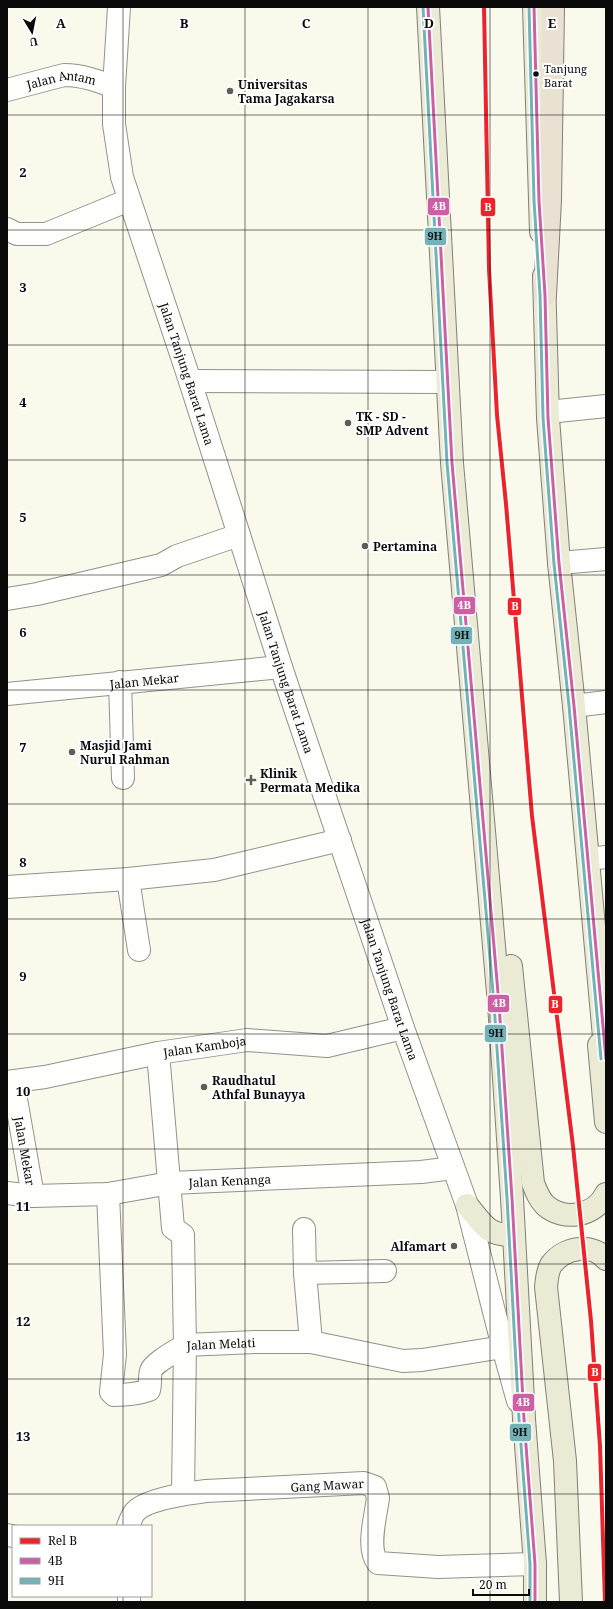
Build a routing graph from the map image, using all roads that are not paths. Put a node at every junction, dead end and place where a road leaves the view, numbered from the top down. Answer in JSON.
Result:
{"nodes":[{"id":1,"x":119,"y":7,"type":"edge"},
{"id":2,"x":428,"y":7,"type":"edge"},
{"id":3,"x":534,"y":7,"type":"edge"},
{"id":4,"x":553,"y":7,"type":"edge"},
{"id":5,"x":114,"y":87,"type":"junction"},
{"id":6,"x":7,"y":90,"type":"edge"},
{"id":7,"x":129,"y":200,"type":"junction"},
{"id":8,"x":7,"y":229,"type":"edge"},
{"id":9,"x":545,"y":295,"type":"junction"},
{"id":10,"x":190,"y":381,"type":"junction"},
{"id":11,"x":447,"y":382,"type":"junction"},
{"id":12,"x":606,"y":406,"type":"edge"},
{"id":13,"x":548,"y":418,"type":"junction"},
{"id":14,"x":452,"y":466,"type":"junction"},
{"id":15,"x":239,"y":535,"type":"junction"},
{"id":16,"x":606,"y":559,"type":"edge"},
{"id":17,"x":559,"y":563,"type":"junction"},
{"id":18,"x":7,"y":599,"type":"edge"},
{"id":19,"x":281,"y":667,"type":"junction"},
{"id":20,"x":120,"y":682,"type":"junction"},
{"id":21,"x":7,"y":694,"type":"edge"},
{"id":22,"x":606,"y":702,"type":"edge"},
{"id":23,"x":574,"y":706,"type":"junction"},
{"id":24,"x":123,"y":778,"type":"dead end"},
{"id":25,"x":340,"y":840,"type":"junction"},
{"id":26,"x":597,"y":858,"type":"edge"},
{"id":27,"x":128,"y":879,"type":"junction"},
{"id":28,"x":7,"y":886,"type":"edge"},
{"id":29,"x":139,"y":950,"type":"dead end"},
{"id":30,"x":603,"y":1009,"type":"edge"},
{"id":31,"x":403,"y":1028,"type":"junction"},
{"id":32,"x":158,"y":1053,"type":"junction"},
{"id":33,"x":606,"y":1059,"type":"edge"},
{"id":34,"x":10,"y":1082,"type":"edge"},
{"id":35,"x":606,"y":1122,"type":"edge"},
{"id":36,"x":454,"y":1168,"type":"junction"},
{"id":37,"x":170,"y":1183,"type":"junction"},
{"id":38,"x":7,"y":1192,"type":"edge"},
{"id":39,"x":108,"y":1194,"type":"junction"},
{"id":40,"x":606,"y":1194,"type":"edge"},
{"id":41,"x":33,"y":1196,"type":"junction"},
{"id":42,"x":467,"y":1204,"type":"junction"},
{"id":43,"x":304,"y":1230,"type":"dead end"},
{"id":44,"x":514,"y":1235,"type":"junction"},
{"id":45,"x":606,"y":1259,"type":"edge"},
{"id":46,"x":385,"y":1271,"type":"dead end"},
{"id":47,"x":305,"y":1274,"type":"junction"},
{"id":48,"x":311,"y":1342,"type":"junction"},
{"id":49,"x":185,"y":1345,"type":"junction"},
{"id":50,"x":503,"y":1347,"type":"junction"},
{"id":51,"x":524,"y":1419,"type":"junction"},
{"id":52,"x":183,"y":1494,"type":"junction"},
{"id":53,"x":128,"y":1525,"type":"edge"},
{"id":54,"x":534,"y":1564,"type":"junction"},
{"id":55,"x":536,"y":1602,"type":"edge"},
{"id":56,"x":571,"y":1602,"type":"edge"}],
"edges":[{"from":1,"to":5,"type":"street","name":"Jalan Tanjung Barat Lama"},
{"from":2,"to":11,"type":"main road"},
{"from":3,"to":9,"type":"main road"},
{"from":4,"to":9,"type":"highway"},
{"from":5,"to":6,"type":"street","name":"Jalan Antam"},
{"from":5,"to":7,"type":"street","name":"Jalan Tanjung Barat Lama"},
{"from":7,"to":8,"type":"street"},
{"from":7,"to":10,"type":"street","name":"Jalan Tanjung Barat Lama"},
{"from":9,"to":13,"type":"main road"},
{"from":10,"to":11,"type":"street"},
{"from":10,"to":15,"type":"street","name":"Jalan Tanjung Barat Lama"},
{"from":11,"to":14,"type":"main road"},
{"from":12,"to":13,"type":"street"},
{"from":13,"to":17,"type":"main road"},
{"from":13,"to":35,"type":"main road"},
{"from":14,"to":40,"type":"main road"},
{"from":14,"to":44,"type":"main road"},
{"from":15,"to":18,"type":"street"},
{"from":15,"to":19,"type":"street","name":"Jalan Tanjung Barat Lama"},
{"from":16,"to":17,"type":"street"},
{"from":17,"to":23,"type":"main road"},
{"from":19,"to":20,"type":"street","name":"Jalan Mekar"},
{"from":19,"to":25,"type":"street","name":"Jalan Tanjung Barat Lama"},
{"from":20,"to":21,"type":"street","name":"Jalan Mekar"},
{"from":20,"to":24,"type":"street"},
{"from":22,"to":23,"type":"street"},
{"from":23,"to":26,"type":"main road"},
{"from":25,"to":27,"type":"street"},
{"from":25,"to":31,"type":"street","name":"Jalan Tanjung Barat Lama"},
{"from":26,"to":30,"type":"main road"},
{"from":27,"to":28,"type":"street"},
{"from":27,"to":29,"type":"street"},
{"from":30,"to":33,"type":"main road"},
{"from":31,"to":32,"type":"street","name":"Jalan Kamboja"},
{"from":31,"to":36,"type":"street","name":"Jalan Tanjung Barat Lama"},
{"from":32,"to":34,"type":"street","name":"Jalan Kamboja"},
{"from":32,"to":37,"type":"street","name":"Jalan Melati"},
{"from":34,"to":41,"type":"street","name":"Jalan Mekar"},
{"from":36,"to":37,"type":"street","name":"Jalan Kenanga"},
{"from":36,"to":42,"type":"street","name":"Jalan Tanjung Barat Lama"},
{"from":37,"to":39,"type":"street","name":"Jalan Kenanga"},
{"from":37,"to":49,"type":"street","name":"Jalan Melati"},
{"from":38,"to":41,"type":"street","name":"Jalan Kenanga"},
{"from":39,"to":41,"type":"street","name":"Jalan Kenanga"},
{"from":39,"to":49,"type":"street"},
{"from":42,"to":44,"type":"main road"},
{"from":42,"to":50,"type":"street","name":"Jalan Tanjung Barat Lama"},
{"from":43,"to":47,"type":"street"},
{"from":44,"to":51,"type":"main road"},
{"from":45,"to":56,"type":"main road"},
{"from":46,"to":47,"type":"street"},
{"from":47,"to":48,"type":"street"},
{"from":48,"to":49,"type":"street","name":"Jalan Melati"},
{"from":48,"to":50,"type":"street","name":"Jalan Melati"},
{"from":49,"to":52,"type":"street"},
{"from":50,"to":51,"type":"street","name":"Jalan Tanjung Barat Lama"},
{"from":51,"to":54,"type":"main road"},
{"from":52,"to":53,"type":"street","name":"Gang Mawar"},
{"from":52,"to":54,"type":"street","name":"Gang Mawar"},
{"from":54,"to":55,"type":"main road"}]}
